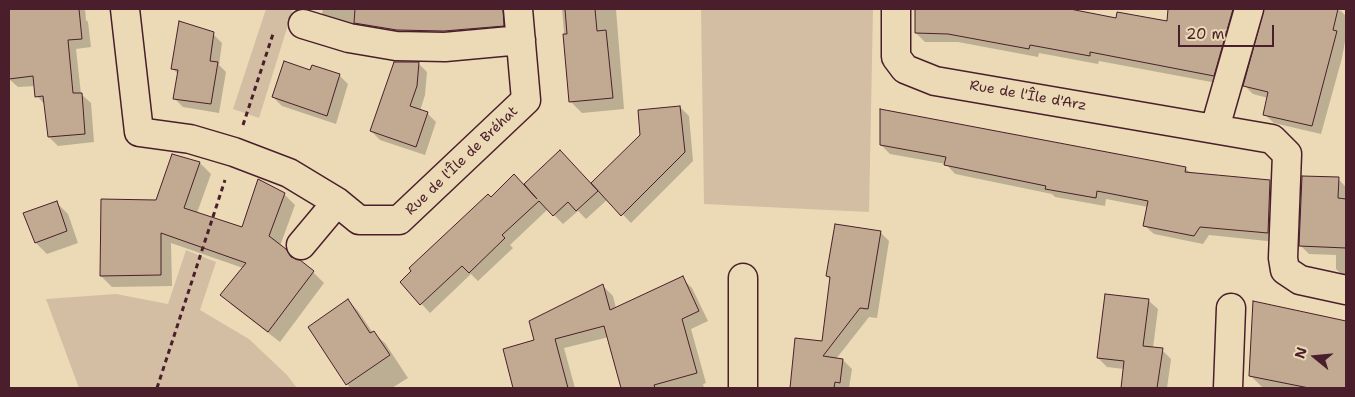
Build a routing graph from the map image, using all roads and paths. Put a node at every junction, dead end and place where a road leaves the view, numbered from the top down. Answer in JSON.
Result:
{"nodes":[{"id":1,"x":125,"y":9,"type":"edge"},
{"id":2,"x":518,"y":9,"type":"edge"},
{"id":3,"x":896,"y":9,"type":"edge"},
{"id":4,"x":1249,"y":9,"type":"edge"},
{"id":5,"x":302,"y":24,"type":"dead end"},
{"id":6,"x":275,"y":27,"type":"dead end"},
{"id":7,"x":521,"y":40,"type":"junction"},
{"id":8,"x":1215,"y":128,"type":"junction"},
{"id":9,"x":234,"y":152,"type":"junction"},
{"id":10,"x":337,"y":202,"type":"junction"},
{"id":11,"x":301,"y":245,"type":"dead end"},
{"id":12,"x":743,"y":278,"type":"dead end"},
{"id":13,"x":1346,"y":290,"type":"edge"},
{"id":14,"x":1230,"y":308,"type":"dead end"},
{"id":15,"x":157,"y":388,"type":"edge"},
{"id":16,"x":743,"y":388,"type":"edge"},
{"id":17,"x":1228,"y":388,"type":"edge"}],
"edges":[{"from":1,"to":9,"type":"street","name":"Rue de l'Île de Bréhat"},
{"from":2,"to":7,"type":"street","name":"Rue de l'Île de Bréhat"},
{"from":3,"to":8,"type":"street","name":"Rue de l'Île d'Arz"},
{"from":4,"to":8,"type":"street"},
{"from":5,"to":7,"type":"street"},
{"from":6,"to":9,"type":"path"},
{"from":7,"to":10,"type":"street","name":"Rue de l'Île de Bréhat"},
{"from":8,"to":13,"type":"street","name":"Rue de l'Île d'Arz"},
{"from":9,"to":10,"type":"street","name":"Rue de l'Île de Bréhat"},
{"from":9,"to":15,"type":"path"},
{"from":10,"to":11,"type":"street"},
{"from":12,"to":16,"type":"street"},
{"from":14,"to":17,"type":"street"}]}
